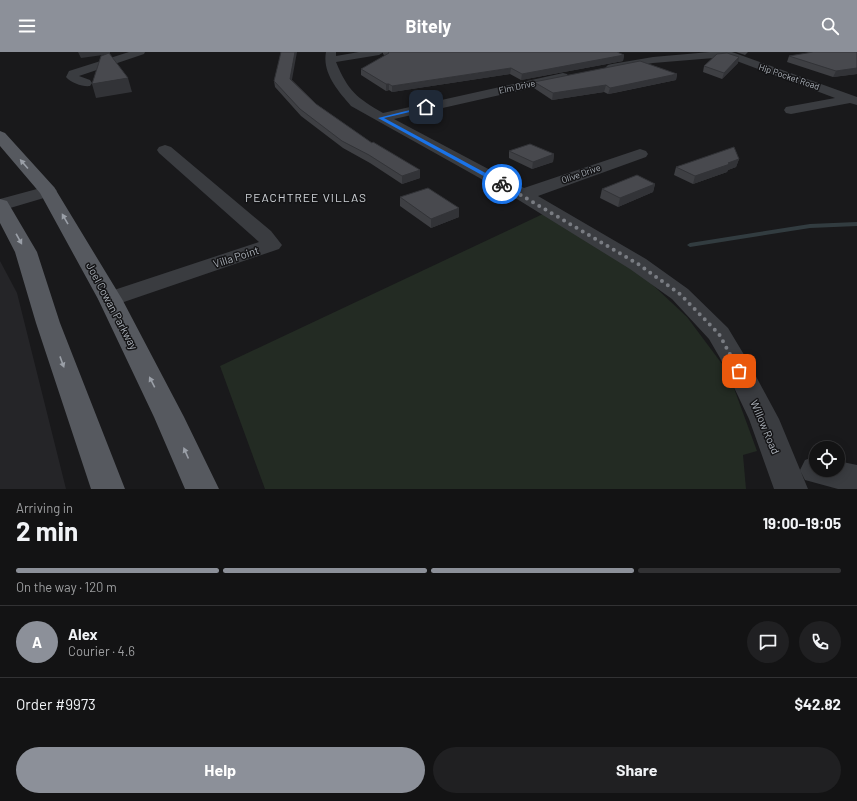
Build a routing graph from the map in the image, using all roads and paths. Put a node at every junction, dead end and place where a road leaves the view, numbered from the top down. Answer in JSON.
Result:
{"nodes":[{"id":1,"x":379,"y":52,"type":"edge"},
{"id":2,"x":132,"y":53,"type":"edge"},
{"id":3,"x":724,"y":53,"type":"edge"},
{"id":4,"x":331,"y":56,"type":"edge"},
{"id":5,"x":596,"y":70,"type":"edge"},
{"id":6,"x":573,"y":75,"type":"edge"},
{"id":7,"x":86,"y":83,"type":"dead end"},
{"id":8,"x":854,"y":100,"type":"edge"},
{"id":9,"x":791,"y":110,"type":"dead end"},
{"id":10,"x":380,"y":118,"type":"junction"},
{"id":11,"x":0,"y":136,"type":"edge"},
{"id":12,"x":165,"y":150,"type":"dead end"},
{"id":13,"x":640,"y":154,"type":"dead end"},
{"id":14,"x":48,"y":191,"type":"junction"},
{"id":15,"x":522,"y":195,"type":"junction"},
{"id":16,"x":0,"y":205,"type":"edge"},
{"id":17,"x":110,"y":299,"type":"junction"},
{"id":18,"x":809,"y":471,"type":"edge"},
{"id":19,"x":786,"y":476,"type":"edge"},
{"id":20,"x":845,"y":476,"type":"edge"},
{"id":21,"x":857,"y":479,"type":"edge"},
{"id":22,"x":108,"y":489,"type":"edge"},
{"id":23,"x":202,"y":489,"type":"edge"}],
"edges":[{"from":1,"to":4,"type":"street"},
{"from":2,"to":7,"type":"street"},
{"from":3,"to":5,"type":"street"},
{"from":3,"to":8,"type":"street","name":"Hip Pocket Road"},
{"from":4,"to":10,"type":"street","name":"Willow Road"},
{"from":6,"to":10,"type":"street","name":"Elm Drive"},
{"from":8,"to":9,"type":"street"},
{"from":10,"to":15,"type":"street","name":"Willow Road"},
{"from":14,"to":11,"type":"main road","name":"Joel Cowan Parkway","one_way":true},
{"from":12,"to":17,"type":"street","name":"Villa Point"},
{"from":13,"to":15,"type":"street","name":"Olive Drive"},
{"from":14,"to":16,"type":"street"},
{"from":17,"to":14,"type":"main road","name":"Joel Cowan Parkway","one_way":true},
{"from":15,"to":19,"type":"street","name":"Willow Road"},
{"from":16,"to":22,"type":"main road","one_way":true},
{"from":23,"to":17,"type":"main road","name":"Joel Cowan Parkway","one_way":true},
{"from":18,"to":19,"type":"street"},
{"from":20,"to":21,"type":"street"}]}
